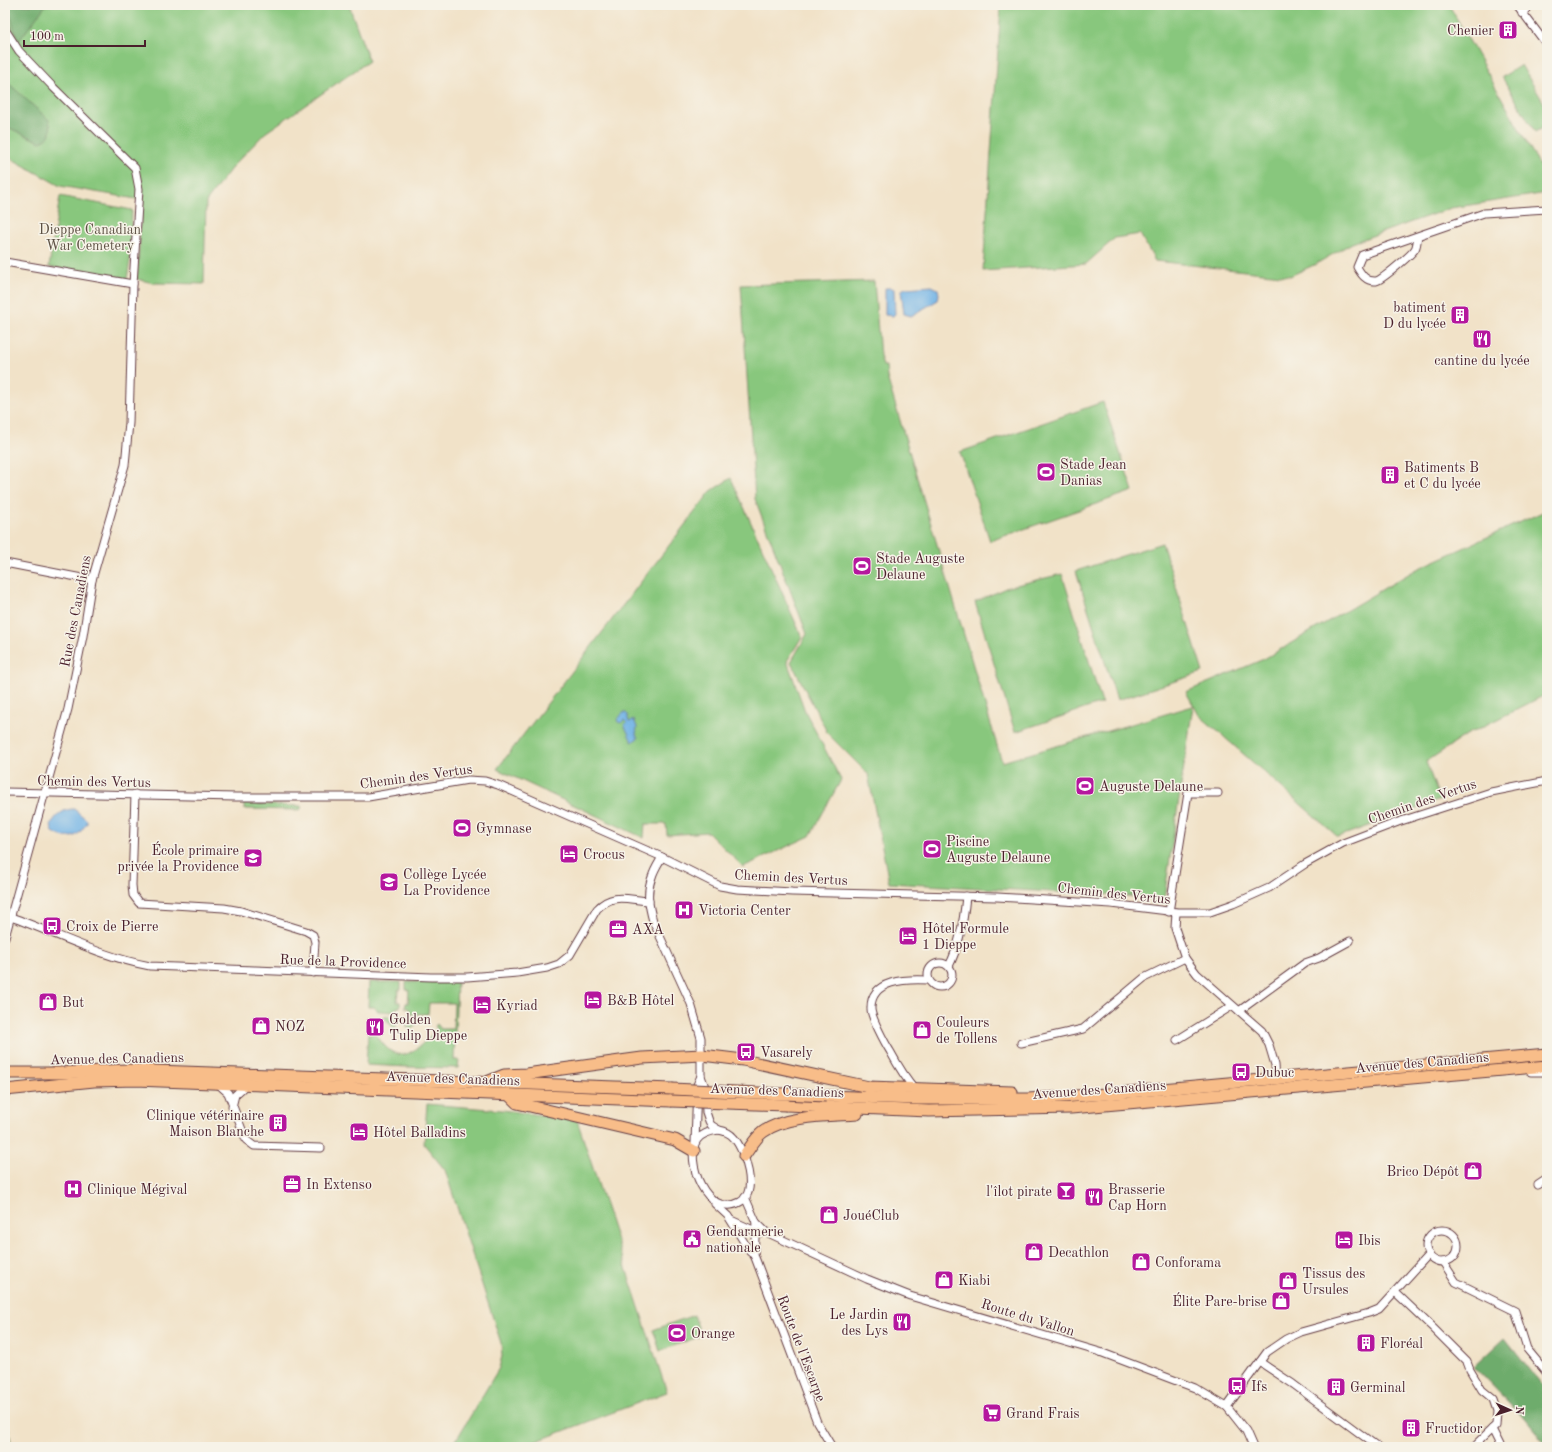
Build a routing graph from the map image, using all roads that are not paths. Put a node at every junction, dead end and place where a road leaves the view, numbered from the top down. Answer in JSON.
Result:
{"nodes":[{"id":1,"x":1517,"y":5,"type":"edge"},
{"id":2,"x":1531,"y":5,"type":"edge"},
{"id":3,"x":1522,"y":12,"type":"junction"},
{"id":4,"x":5,"y":27,"type":"edge"},
{"id":5,"x":1547,"y":45,"type":"edge"},
{"id":6,"x":1547,"y":209,"type":"edge"},
{"id":7,"x":1418,"y":236,"type":"junction"},
{"id":8,"x":5,"y":262,"type":"edge"},
{"id":9,"x":133,"y":284,"type":"junction"},
{"id":10,"x":5,"y":563,"type":"edge"},
{"id":11,"x":92,"y":580,"type":"junction"},
{"id":12,"x":1547,"y":782,"type":"edge"},
{"id":13,"x":5,"y":792,"type":"edge"},
{"id":14,"x":45,"y":793,"type":"junction"},
{"id":15,"x":1218,"y":793,"type":"dead end"},
{"id":16,"x":135,"y":794,"type":"junction"},
{"id":17,"x":662,"y":857,"type":"junction"},
{"id":18,"x":966,"y":896,"type":"junction"},
{"id":19,"x":649,"y":901,"type":"junction"},
{"id":20,"x":1172,"y":912,"type":"junction"},
{"id":21,"x":11,"y":917,"type":"junction"},
{"id":22,"x":5,"y":937,"type":"edge"},
{"id":23,"x":1350,"y":941,"type":"dead end"},
{"id":24,"x":1185,"y":958,"type":"junction"},
{"id":25,"x":949,"y":966,"type":"junction"},
{"id":26,"x":313,"y":973,"type":"junction"},
{"id":27,"x":928,"y":980,"type":"junction"},
{"id":28,"x":1232,"y":1006,"type":"junction"},
{"id":29,"x":1238,"y":1011,"type":"junction"},
{"id":30,"x":1177,"y":1040,"type":"dead end"},
{"id":31,"x":1020,"y":1043,"type":"dead end"},
{"id":32,"x":1547,"y":1054,"type":"edge"},
{"id":33,"x":702,"y":1055,"type":"junction"},
{"id":34,"x":1547,"y":1066,"type":"edge"},
{"id":35,"x":1489,"y":1071,"type":"junction"},
{"id":36,"x":1547,"y":1072,"type":"edge"},
{"id":37,"x":5,"y":1073,"type":"edge"},
{"id":38,"x":701,"y":1076,"type":"junction"},
{"id":39,"x":1276,"y":1078,"type":"junction"},
{"id":40,"x":485,"y":1082,"type":"junction"},
{"id":41,"x":218,"y":1084,"type":"junction"},
{"id":42,"x":246,"y":1085,"type":"junction"},
{"id":43,"x":915,"y":1089,"type":"junction"},
{"id":44,"x":5,"y":1090,"type":"edge"},
{"id":45,"x":509,"y":1095,"type":"junction"},
{"id":46,"x":1028,"y":1098,"type":"junction"},
{"id":47,"x":232,"y":1107,"type":"junction"},
{"id":48,"x":929,"y":1111,"type":"junction"},
{"id":49,"x":718,"y":1130,"type":"junction"},
{"id":50,"x":695,"y":1147,"type":"junction"},
{"id":51,"x":321,"y":1148,"type":"dead end"},
{"id":52,"x":744,"y":1156,"type":"junction"},
{"id":53,"x":1547,"y":1179,"type":"edge"},
{"id":54,"x":1538,"y":1185,"type":"dead end"},
{"id":55,"x":745,"y":1198,"type":"junction"},
{"id":56,"x":713,"y":1201,"type":"junction"},
{"id":57,"x":731,"y":1220,"type":"junction"},
{"id":58,"x":756,"y":1222,"type":"junction"},
{"id":59,"x":756,"y":1232,"type":"junction"},
{"id":60,"x":775,"y":1237,"type":"junction"},
{"id":61,"x":1429,"y":1254,"type":"junction"},
{"id":62,"x":754,"y":1255,"type":"junction"},
{"id":63,"x":1444,"y":1262,"type":"junction"},
{"id":64,"x":1395,"y":1292,"type":"junction"},
{"id":65,"x":1260,"y":1362,"type":"junction"},
{"id":66,"x":1547,"y":1373,"type":"edge"},
{"id":67,"x":1227,"y":1407,"type":"junction"},
{"id":68,"x":1492,"y":1429,"type":"junction"},
{"id":69,"x":832,"y":1447,"type":"edge"},
{"id":70,"x":1253,"y":1447,"type":"edge"},
{"id":71,"x":1378,"y":1447,"type":"edge"},
{"id":72,"x":1473,"y":1447,"type":"edge"},
{"id":73,"x":1499,"y":1447,"type":"edge"}],
"edges":[{"from":1,"to":3,"type":"street"},
{"from":2,"to":3,"type":"street"},
{"from":3,"to":5,"type":"street"},
{"from":4,"to":9,"type":"street","name":"Rue des Canadiens"},
{"from":6,"to":7,"type":"street"},
{"from":7,"to":7,"type":"street"},
{"from":8,"to":9,"type":"street"},
{"from":9,"to":11,"type":"street","name":"Rue des Canadiens"},
{"from":10,"to":11,"type":"street"},
{"from":11,"to":14,"type":"street","name":"Rue des Canadiens"},
{"from":12,"to":20,"type":"street","name":"Chemin des Vertus"},
{"from":13,"to":14,"type":"street","name":"Chemin des Vertus"},
{"from":14,"to":16,"type":"street","name":"Chemin des Vertus"},
{"from":14,"to":21,"type":"street","name":"Rue des Canadiens"},
{"from":15,"to":20,"type":"street"},
{"from":16,"to":17,"type":"street","name":"Chemin des Vertus"},
{"from":16,"to":26,"type":"street"},
{"from":17,"to":18,"type":"street","name":"Chemin des Vertus"},
{"from":17,"to":19,"type":"street"},
{"from":18,"to":20,"type":"street","name":"Chemin des Vertus"},
{"from":18,"to":25,"type":"street"},
{"from":19,"to":26,"type":"street","name":"Rue de la Providence"},
{"from":19,"to":33,"type":"street"},
{"from":20,"to":24,"type":"street"},
{"from":21,"to":22,"type":"street","name":"Rue des Canadiens"},
{"from":21,"to":26,"type":"street","name":"Rue de la Providence"},
{"from":23,"to":29,"type":"street"},
{"from":24,"to":28,"type":"street"},
{"from":24,"to":31,"type":"street"},
{"from":25,"to":27,"type":"street"},
{"from":25,"to":27,"type":"street"},
{"from":27,"to":43,"type":"street"},
{"from":28,"to":29,"type":"street"},
{"from":28,"to":30,"type":"street"},
{"from":29,"to":39,"type":"street"},
{"from":32,"to":39,"type":"main road","name":"Avenue des Canadiens"},
{"from":33,"to":38,"type":"street"},
{"from":33,"to":40,"type":"main road"},
{"from":33,"to":43,"type":"main road"},
{"from":34,"to":35,"type":"main road","name":"Avenue des Canadiens"},
{"from":35,"to":36,"type":"street"},
{"from":35,"to":48,"type":"main road","name":"Avenue des Canadiens"},
{"from":37,"to":40,"type":"main road","name":"Avenue des Canadiens"},
{"from":38,"to":49,"type":"street"},
{"from":38,"to":50,"type":"street"},
{"from":39,"to":46,"type":"main road","name":"Avenue des Canadiens"},
{"from":40,"to":46,"type":"main road","name":"Avenue des Canadiens","bridge":true},
{"from":41,"to":42,"type":"main road","name":"Avenue des Canadiens"},
{"from":41,"to":44,"type":"main road","name":"Avenue des Canadiens"},
{"from":41,"to":47,"type":"street"},
{"from":42,"to":45,"type":"main road","name":"Avenue des Canadiens"},
{"from":42,"to":47,"type":"street"},
{"from":43,"to":46,"type":"main road"},
{"from":45,"to":48,"type":"main road","name":"Avenue des Canadiens","bridge":true},
{"from":45,"to":50,"type":"main road"},
{"from":47,"to":51,"type":"street"},
{"from":48,"to":52,"type":"main road"},
{"from":49,"to":50,"type":"street"},
{"from":49,"to":52,"type":"street"},
{"from":50,"to":56,"type":"street"},
{"from":52,"to":55,"type":"street"},
{"from":53,"to":54,"type":"street"},
{"from":55,"to":56,"type":"street"},
{"from":55,"to":58,"type":"street"},
{"from":56,"to":57,"type":"street","name":"Route de l'Escarpe"},
{"from":57,"to":59,"type":"street"},
{"from":57,"to":62,"type":"street","name":"Route de l'Escarpe"},
{"from":58,"to":59,"type":"street","name":"Route de l'Escarpe"},
{"from":58,"to":60,"type":"street"},
{"from":59,"to":60,"type":"street"},
{"from":59,"to":62,"type":"street","name":"Route de l'Escarpe"},
{"from":60,"to":67,"type":"street","name":"Route du Vallon"},
{"from":61,"to":63,"type":"street"},
{"from":61,"to":63,"type":"street"},
{"from":61,"to":64,"type":"street"},
{"from":62,"to":69,"type":"street","name":"Route de l'Escarpe"},
{"from":63,"to":66,"type":"street"},
{"from":64,"to":65,"type":"street"},
{"from":64,"to":68,"type":"street"},
{"from":65,"to":67,"type":"street"},
{"from":65,"to":71,"type":"street"},
{"from":67,"to":70,"type":"street","name":"Route du Vallon"},
{"from":68,"to":72,"type":"street"},
{"from":68,"to":73,"type":"street"}]}
